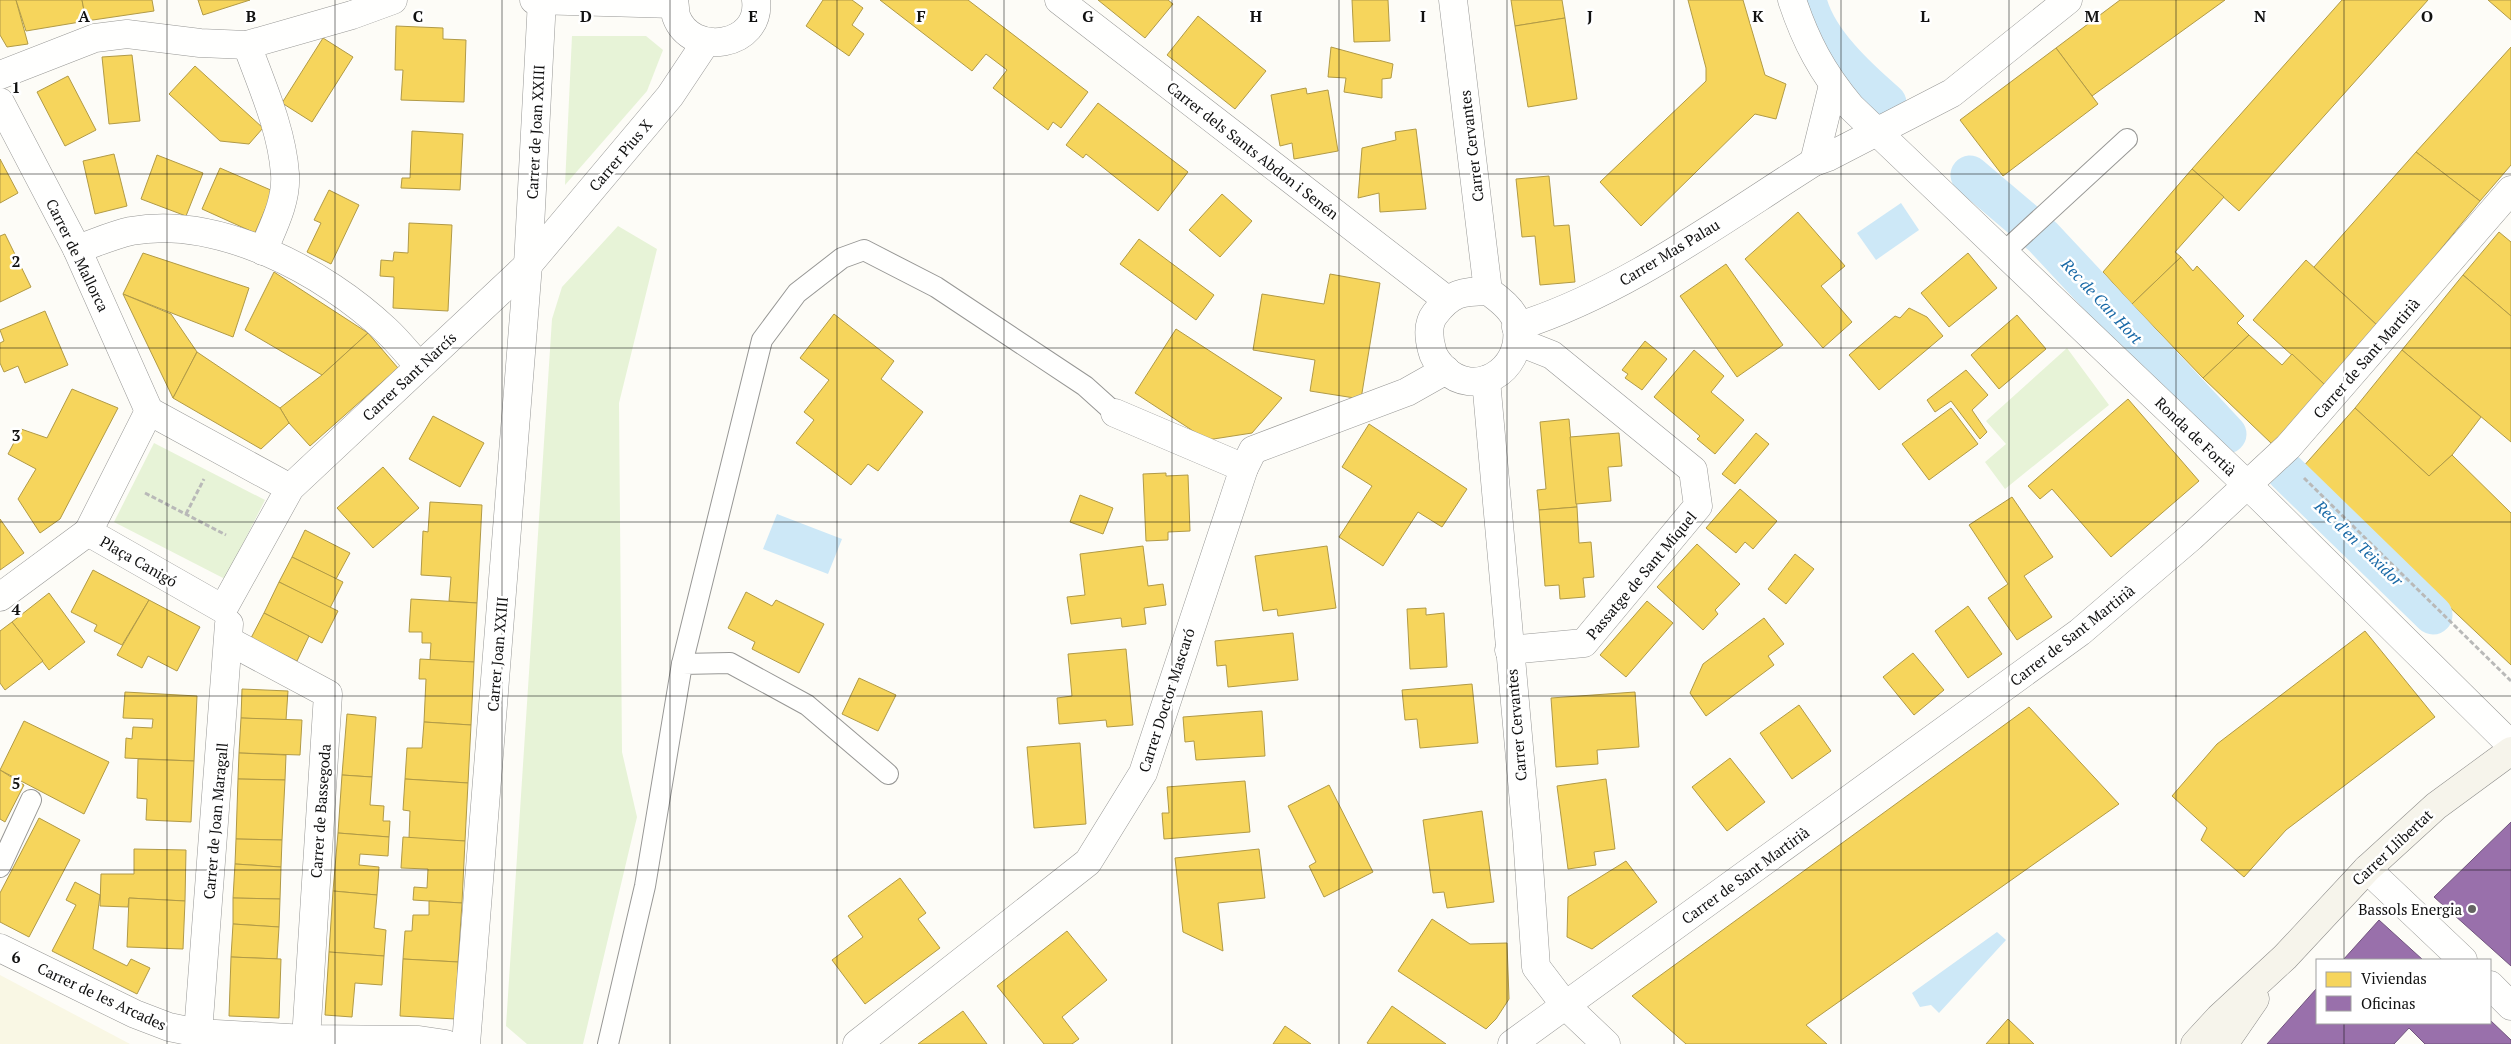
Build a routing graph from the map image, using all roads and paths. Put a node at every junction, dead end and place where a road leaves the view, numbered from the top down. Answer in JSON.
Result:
{"nodes":[{"id":1,"x":393,"y":0,"type":"edge"},
{"id":2,"x":539,"y":0,"type":"edge"},
{"id":3,"x":756,"y":0,"type":"edge"},
{"id":4,"x":1058,"y":0,"type":"edge"},
{"id":5,"x":1453,"y":0,"type":"edge"},
{"id":6,"x":1792,"y":0,"type":"edge"},
{"id":7,"x":2068,"y":0,"type":"edge"},
{"id":8,"x":674,"y":2,"type":"edge"},
{"id":9,"x":706,"y":42,"type":"junction"},
{"id":10,"x":247,"y":45,"type":"junction"},
{"id":11,"x":0,"y":75,"type":"edge"},
{"id":12,"x":1833,"y":84,"type":"junction"},
{"id":13,"x":0,"y":102,"type":"edge"},
{"id":14,"x":1875,"y":132,"type":"junction"},
{"id":15,"x":2127,"y":139,"type":"dead end"},
{"id":16,"x":1814,"y":162,"type":"junction"},
{"id":17,"x":2511,"y":190,"type":"edge"},
{"id":18,"x":77,"y":249,"type":"junction"},
{"id":19,"x":263,"y":251,"type":"junction"},
{"id":20,"x":2003,"y":253,"type":"junction"},
{"id":21,"x":528,"y":265,"type":"junction"},
{"id":22,"x":1488,"y":291,"type":"junction"},
{"id":23,"x":1447,"y":300,"type":"junction"},
{"id":24,"x":1517,"y":335,"type":"junction"},
{"id":25,"x":419,"y":366,"type":"junction"},
{"id":26,"x":1446,"y":370,"type":"junction"},
{"id":27,"x":1486,"y":380,"type":"junction"},
{"id":28,"x":149,"y":411,"type":"junction"},
{"id":29,"x":1115,"y":413,"type":"joint"},
{"id":30,"x":219,"y":450,"type":"junction"},
{"id":31,"x":2280,"y":454,"type":"junction"},
{"id":32,"x":1244,"y":468,"type":"junction"},
{"id":33,"x":115,"y":478,"type":"junction"},
{"id":34,"x":2247,"y":485,"type":"junction"},
{"id":35,"x":290,"y":488,"type":"junction"},
{"id":36,"x":186,"y":514,"type":"junction"},
{"id":37,"x":88,"y":532,"type":"junction"},
{"id":38,"x":256,"y":550,"type":"junction"},
{"id":39,"x":0,"y":598,"type":"edge"},
{"id":40,"x":223,"y":609,"type":"junction"},
{"id":41,"x":229,"y":641,"type":"junction"},
{"id":42,"x":1509,"y":650,"type":"junction"},
{"id":43,"x":682,"y":664,"type":"junction"},
{"id":44,"x":2511,"y":680,"type":"edge"},
{"id":45,"x":2511,"y":745,"type":"edge"},
{"id":46,"x":2511,"y":751,"type":"edge"},
{"id":47,"x":888,"y":774,"type":"dead end"},
{"id":48,"x":31,"y":800,"type":"dead end"},
{"id":49,"x":0,"y":867,"type":"edge"},
{"id":50,"x":2367,"y":869,"type":"junction"},
{"id":51,"x":0,"y":948,"type":"edge"},
{"id":52,"x":2285,"y":957,"type":"junction"},
{"id":53,"x":2462,"y":959,"type":"edge"},
{"id":54,"x":2491,"y":987,"type":"edge"},
{"id":55,"x":1566,"y":1005,"type":"junction"},
{"id":56,"x":2511,"y":1006,"type":"edge"},
{"id":57,"x":198,"y":1034,"type":"junction"},
{"id":58,"x":306,"y":1039,"type":"junction"},
{"id":59,"x":446,"y":1044,"type":"edge"},
{"id":60,"x":466,"y":1044,"type":"edge"},
{"id":61,"x":608,"y":1044,"type":"edge"},
{"id":62,"x":857,"y":1044,"type":"edge"},
{"id":63,"x":1512,"y":1044,"type":"edge"},
{"id":64,"x":1606,"y":1044,"type":"edge"},
{"id":65,"x":2195,"y":1044,"type":"edge"},
{"id":66,"x":2224,"y":1044,"type":"edge"}],
"edges":[{"from":1,"to":10,"type":"street"},
{"from":2,"to":8,"type":"street"},
{"from":2,"to":21,"type":"street","name":"Carrer de Joan XXIII"},
{"from":3,"to":9,"type":"street"},
{"from":4,"to":23,"type":"street","name":"Carrer dels Sants Abdon i Senén"},
{"from":5,"to":22,"type":"street","name":"Carrer Cervantes"},
{"from":6,"to":12,"type":"street","name":"Ronda de Fortià"},
{"from":7,"to":14,"type":"street","name":"Carrer Mas Palau"},
{"from":8,"to":9,"type":"street"},
{"from":9,"to":21,"type":"street","name":"Carrer Pius X"},
{"from":10,"to":11,"type":"street"},
{"from":10,"to":19,"type":"street"},
{"from":12,"to":14,"type":"street","name":"Ronda de Fortià"},
{"from":12,"to":16,"type":"street"},
{"from":13,"to":18,"type":"street","name":"Carrer de Mallorca"},
{"from":14,"to":16,"type":"street","name":"Carrer Mas Palau"},
{"from":14,"to":20,"type":"street","name":"Ronda de Fortià"},
{"from":15,"to":20,"type":"lane"},
{"from":16,"to":24,"type":"street","name":"Carrer Mas Palau"},
{"from":17,"to":31,"type":"street","name":"Carrer de Sant Martirià"},
{"from":18,"to":19,"type":"street"},
{"from":18,"to":28,"type":"street","name":"Carrer de Mallorca"},
{"from":19,"to":25,"type":"street"},
{"from":20,"to":34,"type":"street","name":"Ronda de Fortià"},
{"from":21,"to":25,"type":"street","name":"Carrer Sant Narcís"},
{"from":21,"to":60,"type":"street","name":"Carrer Joan XXIII"},
{"from":22,"to":23,"type":"street"},
{"from":22,"to":24,"type":"street"},
{"from":23,"to":26,"type":"street"},
{"from":24,"to":27,"type":"street"},
{"from":24,"to":42,"type":"street","name":"Passatge de Sant Miquel"},
{"from":25,"to":35,"type":"street","name":"Carrer Sant Narcís"},
{"from":26,"to":27,"type":"street"},
{"from":26,"to":32,"type":"street","name":"Carrer Doctor Mascaró"},
{"from":27,"to":42,"type":"street","name":"Carrer Cervantes"},
{"from":28,"to":30,"type":"street"},
{"from":28,"to":33,"type":"street","name":"Plaça Canigó"},
{"from":29,"to":32,"type":"street"},
{"from":29,"to":43,"type":"lane"},
{"from":30,"to":35,"type":"street"},
{"from":30,"to":36,"type":"path"},
{"from":31,"to":34,"type":"street","name":"Carrer de Sant Martirià"},
{"from":31,"to":44,"type":"path"},
{"from":32,"to":62,"type":"street","name":"Carrer Doctor Mascaró"},
{"from":33,"to":36,"type":"path"},
{"from":33,"to":37,"type":"street","name":"Plaça Canigó"},
{"from":34,"to":45,"type":"street","name":"Ronda de Fortià"},
{"from":34,"to":55,"type":"street","name":"Carrer de Sant Martirià"},
{"from":35,"to":38,"type":"street"},
{"from":36,"to":38,"type":"path"},
{"from":37,"to":39,"type":"street"},
{"from":37,"to":40,"type":"street","name":"Plaça Canigó"},
{"from":38,"to":40,"type":"street"},
{"from":40,"to":41,"type":"street","name":"Carrer de Joan Maragall"},
{"from":41,"to":57,"type":"street","name":"Carrer de Joan Maragall"},
{"from":41,"to":58,"type":"street","name":"Carrer de Bassegoda"},
{"from":42,"to":55,"type":"street","name":"Carrer Cervantes"},
{"from":43,"to":47,"type":"lane"},
{"from":43,"to":61,"type":"lane"},
{"from":46,"to":50,"type":"main road","name":"Carrer Llibertat"},
{"from":48,"to":49,"type":"lane"},
{"from":50,"to":52,"type":"main road","name":"Carrer Llibertat"},
{"from":50,"to":53,"type":"street"},
{"from":51,"to":57,"type":"street","name":"Carrer de les Arcades"},
{"from":52,"to":65,"type":"main road","name":"Carrer Llibertat"},
{"from":52,"to":66,"type":"main road","name":"Carrer Llibertat"},
{"from":54,"to":56,"type":"street"},
{"from":55,"to":63,"type":"street","name":"Carrer de Sant Martirià"},
{"from":55,"to":64,"type":"street","name":"Carrer Cervantes"},
{"from":57,"to":58,"type":"street","name":"Carrer de les Arcades"},
{"from":58,"to":59,"type":"street","name":"Carrer de les Arcades"}]}
